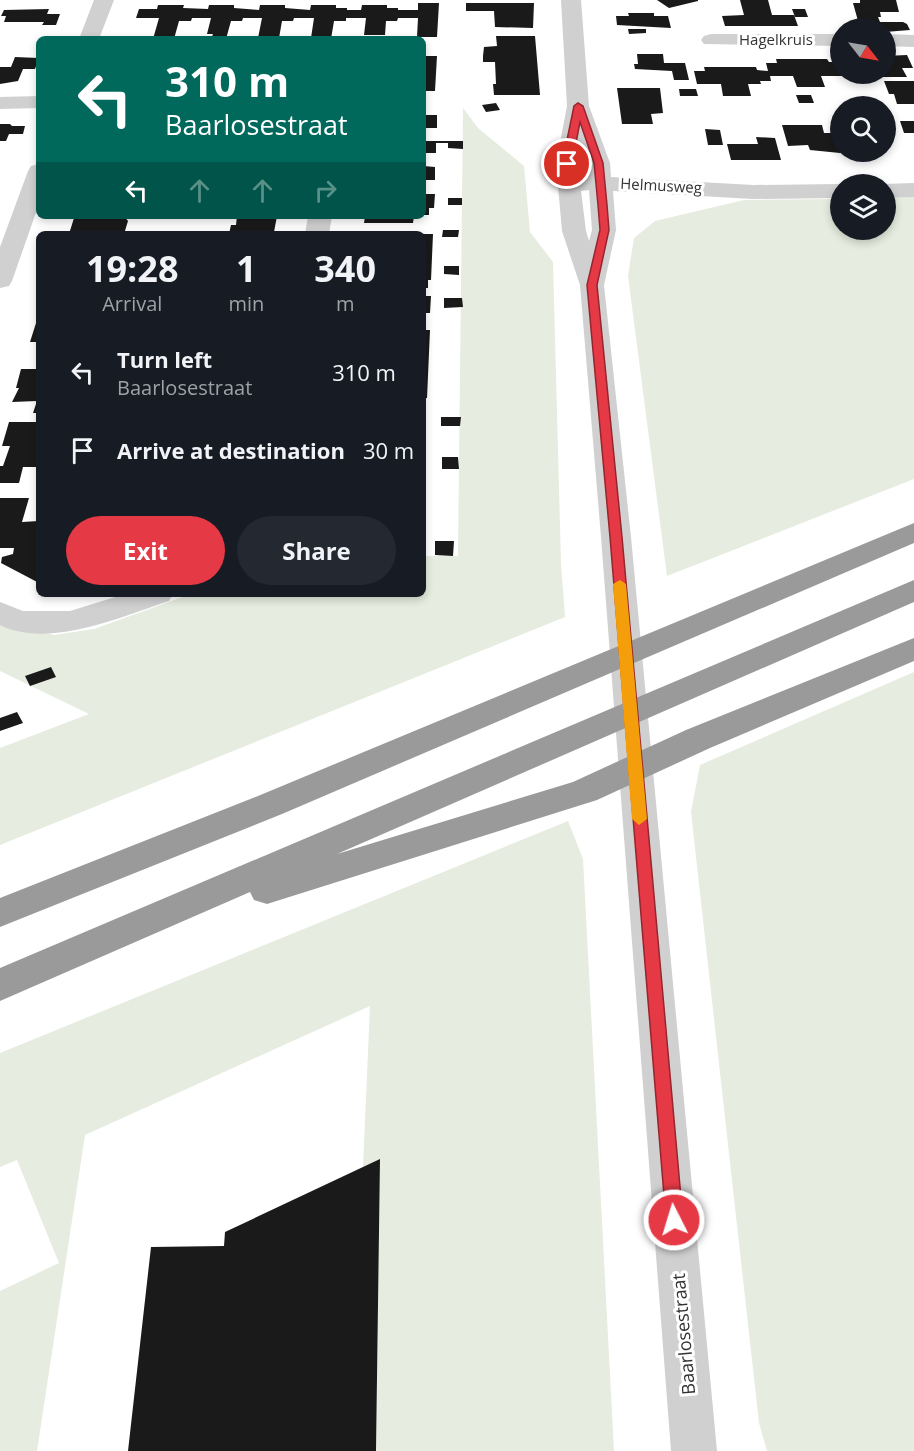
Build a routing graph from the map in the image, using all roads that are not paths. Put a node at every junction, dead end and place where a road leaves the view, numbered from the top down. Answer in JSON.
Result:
{"nodes":[{"id":1,"x":104,"y":0,"type":"edge"},
{"id":2,"x":571,"y":0,"type":"edge"},
{"id":3,"x":90,"y":36,"type":"edge"},
{"id":4,"x":711,"y":40,"type":"dead end"},
{"id":5,"x":830,"y":40,"type":"edge"},
{"id":6,"x":896,"y":40,"type":"edge"},
{"id":7,"x":914,"y":40,"type":"edge"},
{"id":8,"x":36,"y":102,"type":"edge"},
{"id":9,"x":0,"y":103,"type":"edge"},
{"id":10,"x":578,"y":106,"type":"junction"},
{"id":11,"x":36,"y":179,"type":"edge"},
{"id":12,"x":914,"y":190,"type":"edge"},
{"id":13,"x":830,"y":191,"type":"edge"},
{"id":14,"x":896,"y":191,"type":"edge"},
{"id":15,"x":602,"y":194,"type":"junction"},
{"id":16,"x":571,"y":195,"type":"junction"},
{"id":17,"x":0,"y":281,"type":"edge"},
{"id":18,"x":592,"y":285,"type":"junction"},
{"id":19,"x":914,"y":532,"type":"edge"},
{"id":20,"x":914,"y":590,"type":"edge"},
{"id":21,"x":149,"y":597,"type":"edge"},
{"id":22,"x":0,"y":612,"type":"edge"},
{"id":23,"x":914,"y":650,"type":"edge"},
{"id":24,"x":0,"y":913,"type":"edge"},
{"id":25,"x":99,"y":943,"type":"junction"},
{"id":26,"x":0,"y":985,"type":"edge"},
{"id":27,"x":694,"y":1451,"type":"edge"}],
"edges":[{"from":1,"to":3,"type":"street"},
{"from":2,"to":10,"type":"street","name":"Baarlosestraat"},
{"from":4,"to":5,"type":"street","name":"Hagelkruis"},
{"from":6,"to":7,"type":"street"},
{"from":8,"to":9,"type":"street"},
{"from":10,"to":15,"type":"street","name":"Baarlosestraat"},
{"from":10,"to":16,"type":"street","name":"Baarlosestraat"},
{"from":11,"to":17,"type":"street"},
{"from":12,"to":14,"type":"street"},
{"from":13,"to":15,"type":"street","name":"Helmusweg"},
{"from":15,"to":16,"type":"street","name":"Helmusweg"},
{"from":15,"to":18,"type":"street","name":"Baarlosestraat"},
{"from":16,"to":18,"type":"street","name":"Baarlosestraat"},
{"from":18,"to":27,"type":"street","name":"Baarlosestraat"},
{"from":19,"to":24,"type":"highway"},
{"from":20,"to":25,"type":"highway"},
{"from":21,"to":22,"type":"street"},
{"from":23,"to":25,"type":"highway"},
{"from":25,"to":26,"type":"highway"}]}
